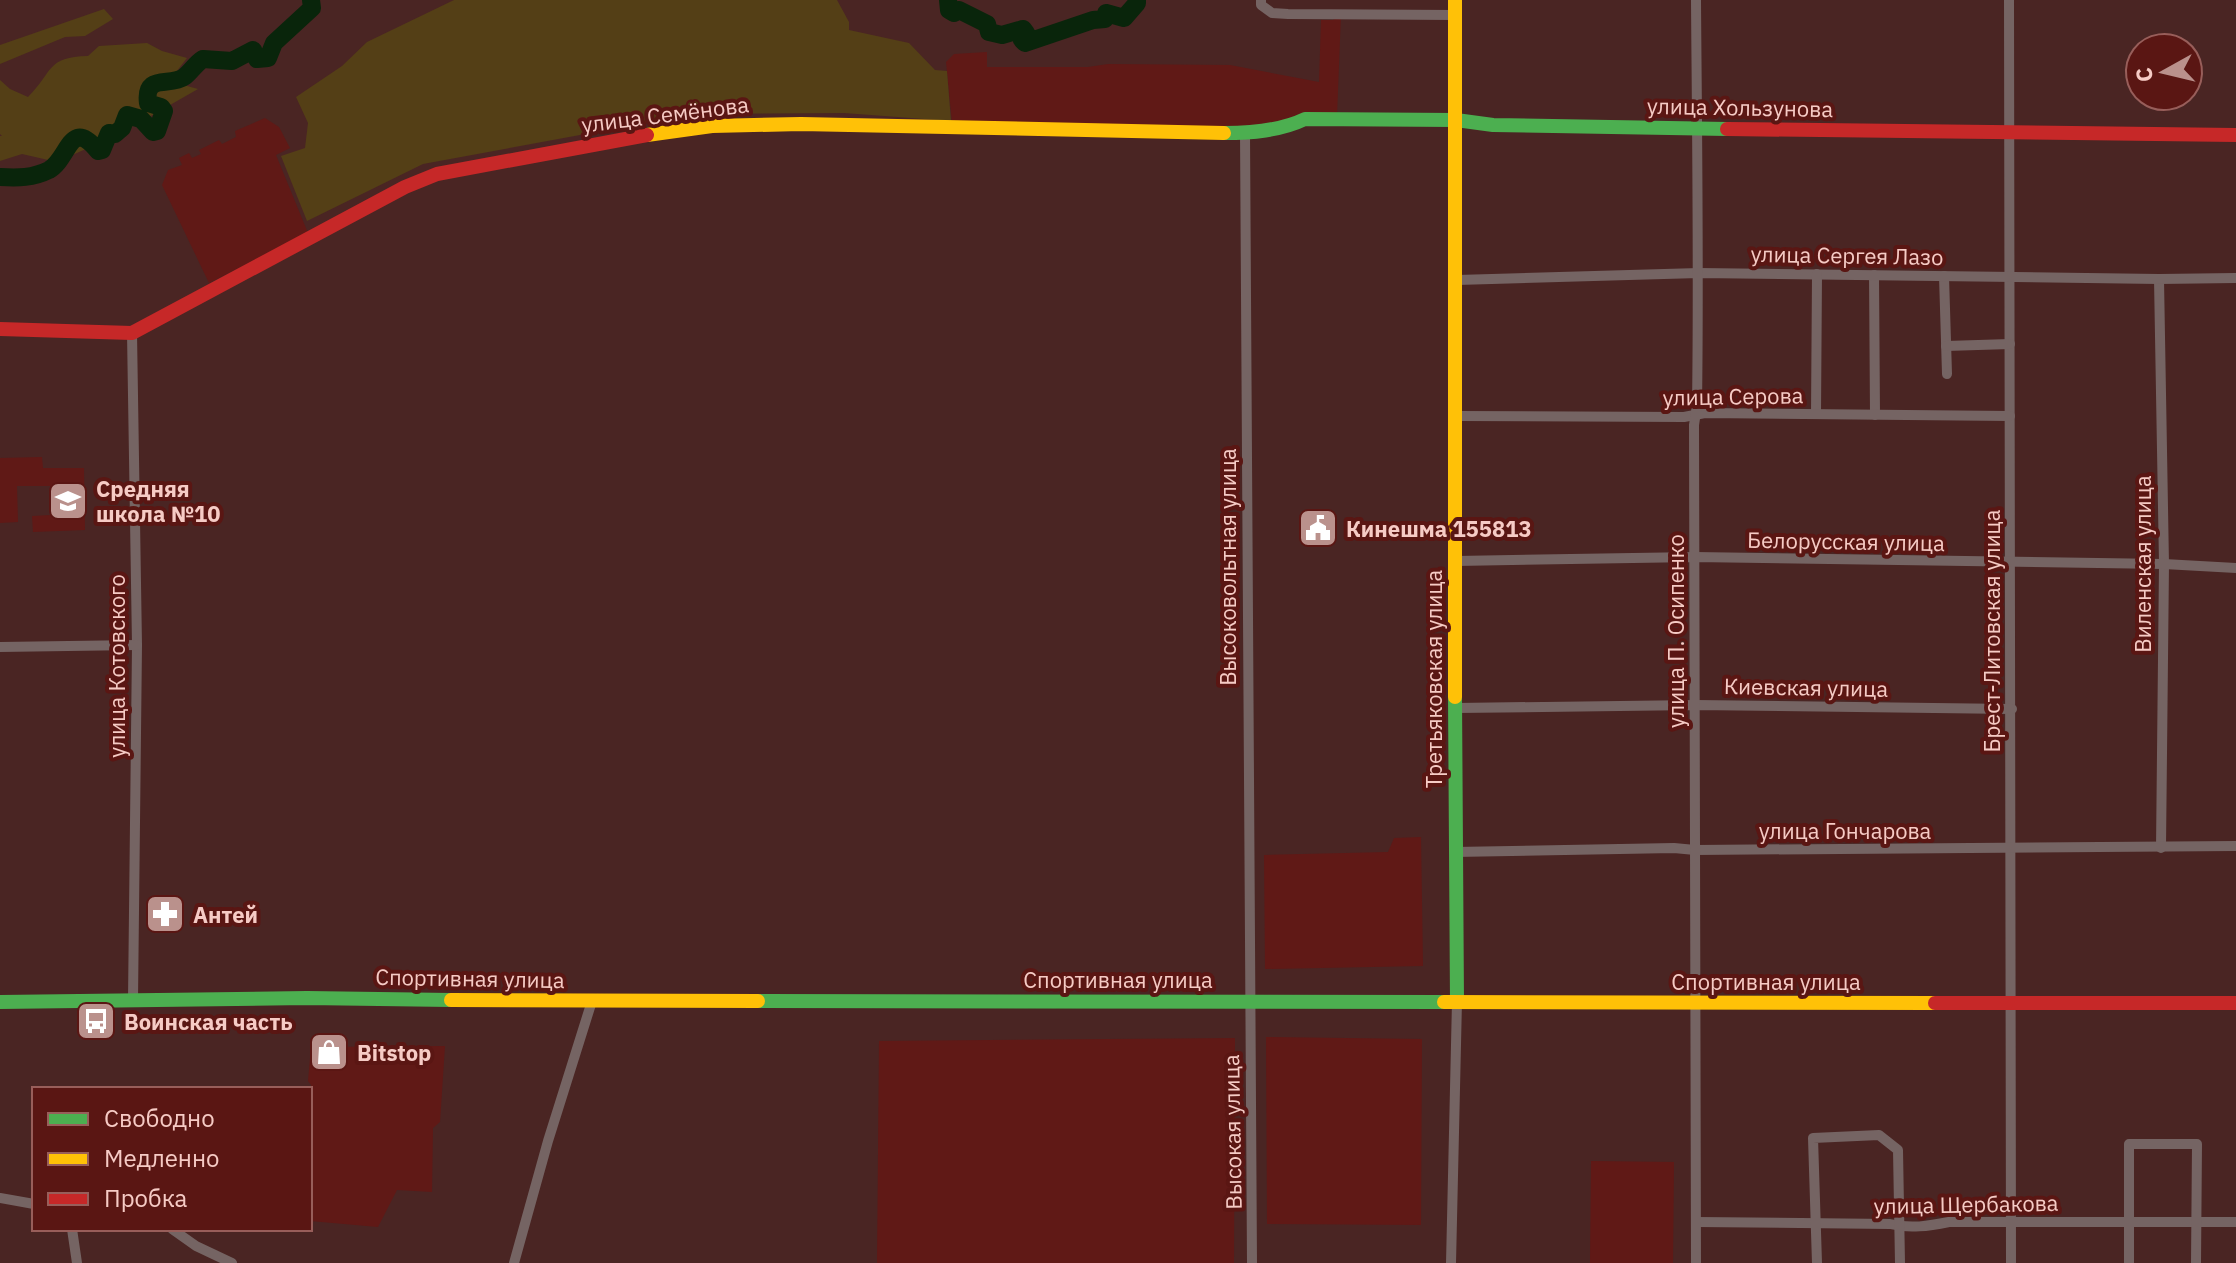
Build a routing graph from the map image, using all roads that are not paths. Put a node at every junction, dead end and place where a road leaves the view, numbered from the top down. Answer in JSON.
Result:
{"nodes":[{"id":1,"x":1261,"y":0,"type":"edge"},
{"id":2,"x":1696,"y":0,"type":"edge"},
{"id":3,"x":2009,"y":0,"type":"edge"},
{"id":4,"x":1455,"y":7,"type":"edge"},
{"id":5,"x":1456,"y":120,"type":"junction"},
{"id":6,"x":1697,"y":129,"type":"junction"},
{"id":7,"x":2011,"y":132,"type":"junction"},
{"id":8,"x":1245,"y":133,"type":"junction"},
{"id":9,"x":2236,"y":135,"type":"edge"},
{"id":10,"x":1699,"y":273,"type":"junction"},
{"id":11,"x":1817,"y":274,"type":"junction"},
{"id":12,"x":1874,"y":275,"type":"junction"},
{"id":13,"x":1944,"y":276,"type":"junction"},
{"id":14,"x":2010,"y":277,"type":"junction"},
{"id":15,"x":2236,"y":278,"type":"edge"},
{"id":16,"x":2159,"y":279,"type":"junction"},
{"id":17,"x":1457,"y":280,"type":"junction"},
{"id":18,"x":0,"y":329,"type":"edge"},
{"id":19,"x":132,"y":333,"type":"junction"},
{"id":20,"x":2010,"y":344,"type":"junction"},
{"id":21,"x":1946,"y":346,"type":"junction"},
{"id":22,"x":1947,"y":374,"type":"dead end"},
{"id":23,"x":1816,"y":414,"type":"junction"},
{"id":24,"x":1695,"y":415,"type":"junction"},
{"id":25,"x":1875,"y":415,"type":"junction"},
{"id":26,"x":1457,"y":416,"type":"junction"},
{"id":27,"x":2010,"y":416,"type":"junction"},
{"id":28,"x":1695,"y":557,"type":"junction"},
{"id":29,"x":1456,"y":561,"type":"junction"},
{"id":30,"x":2011,"y":563,"type":"junction"},
{"id":31,"x":2164,"y":564,"type":"junction"},
{"id":32,"x":2236,"y":568,"type":"edge"},
{"id":33,"x":137,"y":645,"type":"junction"},
{"id":34,"x":0,"y":647,"type":"edge"},
{"id":35,"x":1696,"y":705,"type":"junction"},
{"id":36,"x":1456,"y":708,"type":"junction"},
{"id":37,"x":2012,"y":709,"type":"junction"},
{"id":38,"x":2236,"y":846,"type":"edge"},
{"id":39,"x":2161,"y":848,"type":"junction"},
{"id":40,"x":2008,"y":849,"type":"junction"},
{"id":41,"x":1695,"y":850,"type":"junction"},
{"id":42,"x":1454,"y":852,"type":"junction"},
{"id":43,"x":133,"y":1000,"type":"junction"},
{"id":44,"x":592,"y":1001,"type":"junction"},
{"id":45,"x":1250,"y":1001,"type":"junction"},
{"id":46,"x":1457,"y":1001,"type":"junction"},
{"id":47,"x":0,"y":1002,"type":"edge"},
{"id":48,"x":1697,"y":1003,"type":"junction"},
{"id":49,"x":2010,"y":1003,"type":"junction"},
{"id":50,"x":2236,"y":1003,"type":"edge"},
{"id":51,"x":0,"y":1198,"type":"edge"},
{"id":52,"x":32,"y":1204,"type":"edge"},
{"id":53,"x":1697,"y":1222,"type":"junction"},
{"id":54,"x":2129,"y":1222,"type":"junction"},
{"id":55,"x":2196,"y":1222,"type":"junction"},
{"id":56,"x":2236,"y":1222,"type":"edge"},
{"id":57,"x":2011,"y":1223,"type":"junction"},
{"id":58,"x":1817,"y":1225,"type":"junction"},
{"id":59,"x":1899,"y":1226,"type":"junction"},
{"id":60,"x":72,"y":1231,"type":"edge"},
{"id":61,"x":175,"y":1231,"type":"edge"},
{"id":62,"x":77,"y":1263,"type":"edge"},
{"id":63,"x":232,"y":1263,"type":"edge"},
{"id":64,"x":514,"y":1263,"type":"edge"},
{"id":65,"x":1252,"y":1263,"type":"edge"},
{"id":66,"x":1451,"y":1263,"type":"edge"},
{"id":67,"x":1696,"y":1263,"type":"edge"},
{"id":68,"x":1817,"y":1263,"type":"edge"},
{"id":69,"x":1900,"y":1263,"type":"edge"},
{"id":70,"x":2011,"y":1263,"type":"edge"},
{"id":71,"x":2129,"y":1263,"type":"edge"},
{"id":72,"x":2196,"y":1263,"type":"edge"}],
"edges":[{"from":1,"to":4,"type":"street"},
{"from":2,"to":6,"type":"street","name":"улица П. Осипенко"},
{"from":3,"to":7,"type":"street","name":"Брест-Литовская улица"},
{"from":4,"to":5,"type":"street","name":"Третьяковская улица"},
{"from":5,"to":6,"type":"street","name":"улица Хользунова"},
{"from":5,"to":8,"type":"street","name":"улица Хользунова"},
{"from":5,"to":17,"type":"street","name":"Третьяковская улица"},
{"from":6,"to":7,"type":"street","name":"улица Хользунова"},
{"from":6,"to":10,"type":"street","name":"улица П. Осипенко"},
{"from":7,"to":9,"type":"street","name":"улица Хользунова"},
{"from":7,"to":14,"type":"street","name":"Брест-Литовская улица"},
{"from":8,"to":19,"type":"street","name":"улица Семёнова"},
{"from":8,"to":45,"type":"street","name":"Высоковольтная улица"},
{"from":10,"to":11,"type":"street","name":"улица Сергея Лазо"},
{"from":10,"to":17,"type":"street","name":"улица Сергея Лазо"},
{"from":10,"to":24,"type":"street","name":"улица П. Осипенко"},
{"from":11,"to":12,"type":"street","name":"улица Сергея Лазо"},
{"from":11,"to":23,"type":"street"},
{"from":12,"to":13,"type":"street","name":"улица Сергея Лазо"},
{"from":12,"to":25,"type":"street"},
{"from":13,"to":14,"type":"street","name":"улица Сергея Лазо"},
{"from":13,"to":21,"type":"street"},
{"from":14,"to":16,"type":"street","name":"улица Сергея Лазо"},
{"from":14,"to":20,"type":"street","name":"Брест-Литовская улица"},
{"from":15,"to":16,"type":"street","name":"улица Сергея Лазо"},
{"from":16,"to":31,"type":"street","name":"Виленская улица"},
{"from":17,"to":26,"type":"street","name":"Третьяковская улица"},
{"from":18,"to":19,"type":"street"},
{"from":19,"to":33,"type":"street","name":"улица Котовского"},
{"from":20,"to":21,"type":"street"},
{"from":20,"to":27,"type":"street","name":"Брест-Литовская улица"},
{"from":21,"to":22,"type":"street"},
{"from":23,"to":24,"type":"street","name":"улица Серова"},
{"from":23,"to":25,"type":"street","name":"улица Серова"},
{"from":24,"to":26,"type":"street","name":"улица Серова"},
{"from":24,"to":28,"type":"street","name":"улица П. Осипенко"},
{"from":25,"to":27,"type":"street","name":"улица Серова"},
{"from":26,"to":29,"type":"street","name":"Третьяковская улица"},
{"from":27,"to":30,"type":"street","name":"Брест-Литовская улица"},
{"from":28,"to":29,"type":"street","name":"Белорусская улица"},
{"from":28,"to":30,"type":"street","name":"Белорусская улица"},
{"from":28,"to":35,"type":"street","name":"улица П. Осипенко"},
{"from":29,"to":36,"type":"street","name":"Третьяковская улица"},
{"from":30,"to":31,"type":"street","name":"Белорусская улица"},
{"from":30,"to":37,"type":"street","name":"Брест-Литовская улица"},
{"from":31,"to":32,"type":"street","name":"Белорусская улица"},
{"from":31,"to":39,"type":"street","name":"Виленская улица"},
{"from":33,"to":34,"type":"street"},
{"from":33,"to":43,"type":"street","name":"улица Котовского"},
{"from":35,"to":36,"type":"street","name":"Киевская улица"},
{"from":35,"to":37,"type":"street","name":"Киевская улица"},
{"from":35,"to":41,"type":"street","name":"улица П. Осипенко"},
{"from":36,"to":42,"type":"street","name":"Третьяковская улица"},
{"from":37,"to":40,"type":"street","name":"Брест-Литовская улица"},
{"from":38,"to":39,"type":"street","name":"улица Гончарова"},
{"from":39,"to":40,"type":"street","name":"улица Гончарова"},
{"from":40,"to":41,"type":"street","name":"улица Гончарова"},
{"from":40,"to":49,"type":"street","name":"Брест-Литовская улица"},
{"from":41,"to":42,"type":"street","name":"улица Гончарова"},
{"from":41,"to":48,"type":"street","name":"улица П. Осипенко"},
{"from":42,"to":46,"type":"street","name":"Третьяковская улица"},
{"from":43,"to":44,"type":"street","name":"Спортивная улица"},
{"from":43,"to":47,"type":"street","name":"Спортивная улица"},
{"from":44,"to":45,"type":"street","name":"Спортивная улица"},
{"from":44,"to":64,"type":"street"},
{"from":45,"to":46,"type":"street","name":"Спортивная улица"},
{"from":45,"to":65,"type":"street","name":"Высокая улица"},
{"from":46,"to":48,"type":"street","name":"Спортивная улица"},
{"from":46,"to":66,"type":"street","name":"Третьяковская улица"},
{"from":48,"to":49,"type":"street","name":"Спортивная улица"},
{"from":48,"to":53,"type":"street","name":"улица П. Осипенко"},
{"from":49,"to":50,"type":"street","name":"Спортивная улица"},
{"from":49,"to":57,"type":"street","name":"Брест-Литовская улица"},
{"from":51,"to":52,"type":"street"},
{"from":53,"to":58,"type":"street","name":"улица Щербакова"},
{"from":53,"to":67,"type":"street","name":"улица П. Осипенко"},
{"from":54,"to":55,"type":"street","name":"улица Щербакова"},
{"from":54,"to":55,"type":"street"},
{"from":54,"to":57,"type":"street","name":"улица Щербакова"},
{"from":54,"to":71,"type":"street"},
{"from":55,"to":56,"type":"street","name":"улица Щербакова"},
{"from":55,"to":72,"type":"street"},
{"from":57,"to":59,"type":"street","name":"улица Щербакова"},
{"from":57,"to":70,"type":"street","name":"Брест-Литовская улица"},
{"from":58,"to":59,"type":"street","name":"улица Щербакова"},
{"from":58,"to":59,"type":"street"},
{"from":58,"to":68,"type":"street"},
{"from":59,"to":69,"type":"street"},
{"from":60,"to":62,"type":"street"},
{"from":61,"to":63,"type":"street"}]}
